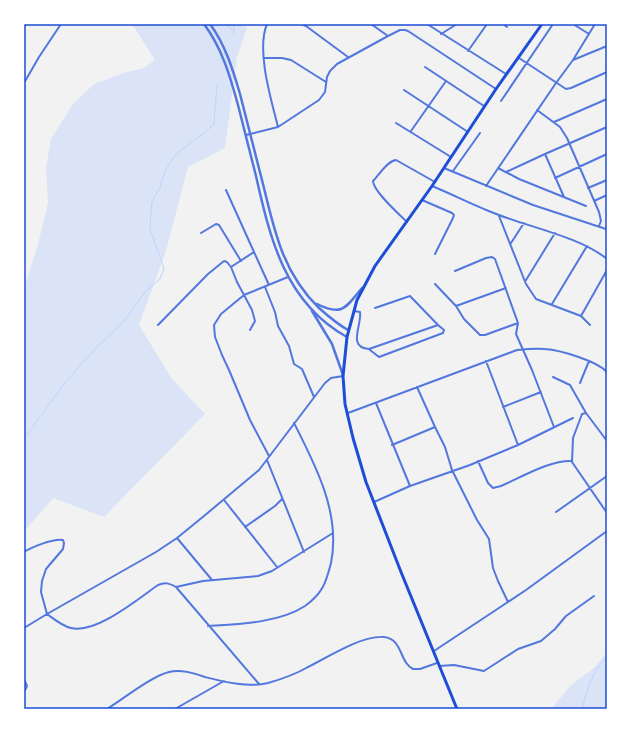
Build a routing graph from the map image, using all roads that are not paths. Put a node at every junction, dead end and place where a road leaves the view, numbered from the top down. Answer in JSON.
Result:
{"nodes":[{"id":1,"x":26,"y":24,"type":"edge"},
{"id":2,"x":62,"y":24,"type":"edge"},
{"id":3,"x":204,"y":24,"type":"edge"},
{"id":4,"x":210,"y":24,"type":"edge"},
{"id":5,"x":267,"y":24,"type":"edge"},
{"id":6,"x":301,"y":24,"type":"edge"},
{"id":7,"x":371,"y":24,"type":"edge"},
{"id":8,"x":427,"y":24,"type":"edge"},
{"id":9,"x":456,"y":24,"type":"edge"},
{"id":10,"x":487,"y":24,"type":"edge"},
{"id":11,"x":503,"y":24,"type":"edge"},
{"id":12,"x":542,"y":24,"type":"edge"},
{"id":13,"x":554,"y":24,"type":"edge"},
{"id":14,"x":573,"y":24,"type":"edge"},
{"id":15,"x":595,"y":24,"type":"edge"},
{"id":16,"x":24,"y":27,"type":"edge"},
{"id":17,"x":507,"y":27,"type":"dead end"},
{"id":18,"x":441,"y":34,"type":"junction"},
{"id":19,"x":589,"y":34,"type":"junction"},
{"id":20,"x":388,"y":36,"type":"junction"},
{"id":21,"x":607,"y":46,"type":"edge"},
{"id":22,"x":468,"y":51,"type":"junction"},
{"id":23,"x":348,"y":57,"type":"junction"},
{"id":24,"x":264,"y":58,"type":"junction"},
{"id":25,"x":519,"y":58,"type":"junction"},
{"id":26,"x":573,"y":60,"type":"junction"},
{"id":27,"x":527,"y":63,"type":"junction"},
{"id":28,"x":425,"y":67,"type":"dead end"},
{"id":29,"x":607,"y":72,"type":"edge"},
{"id":30,"x":507,"y":74,"type":"junction"},
{"id":31,"x":25,"y":78,"type":"edge"},
{"id":32,"x":446,"y":81,"type":"junction"},
{"id":33,"x":327,"y":82,"type":"junction"},
{"id":34,"x":24,"y":83,"type":"edge"},
{"id":35,"x":556,"y":83,"type":"junction"},
{"id":36,"x":496,"y":89,"type":"junction"},
{"id":37,"x":404,"y":90,"type":"dead end"},
{"id":38,"x":607,"y":100,"type":"edge"},
{"id":39,"x":501,"y":101,"type":"dead end"},
{"id":40,"x":428,"y":106,"type":"junction"},
{"id":41,"x":485,"y":106,"type":"junction"},
{"id":42,"x":537,"y":110,"type":"junction"},
{"id":43,"x":554,"y":122,"type":"junction"},
{"id":44,"x":396,"y":123,"type":"dead end"},
{"id":45,"x":278,"y":127,"type":"junction"},
{"id":46,"x":607,"y":127,"type":"edge"},
{"id":47,"x":411,"y":132,"type":"junction"},
{"id":48,"x":468,"y":132,"type":"junction"},
{"id":49,"x":480,"y":133,"type":"dead end"},
{"id":50,"x":251,"y":134,"type":"junction"},
{"id":51,"x":246,"y":135,"type":"junction"},
{"id":52,"x":568,"y":144,"type":"junction"},
{"id":53,"x":545,"y":154,"type":"junction"},
{"id":54,"x":607,"y":154,"type":"edge"},
{"id":55,"x":452,"y":157,"type":"junction"},
{"id":56,"x":578,"y":166,"type":"junction"},
{"id":57,"x":444,"y":168,"type":"junction"},
{"id":58,"x":498,"y":168,"type":"junction"},
{"id":59,"x":452,"y":171,"type":"junction"},
{"id":60,"x":506,"y":172,"type":"junction"},
{"id":61,"x":555,"y":178,"type":"junction"},
{"id":62,"x":607,"y":180,"type":"edge"},
{"id":63,"x":435,"y":182,"type":"junction"},
{"id":64,"x":432,"y":186,"type":"junction"},
{"id":65,"x":486,"y":186,"type":"junction"},
{"id":66,"x":588,"y":188,"type":"junction"},
{"id":67,"x":226,"y":190,"type":"dead end"},
{"id":68,"x":607,"y":195,"type":"edge"},
{"id":69,"x":564,"y":198,"type":"junction"},
{"id":70,"x":422,"y":200,"type":"junction"},
{"id":71,"x":594,"y":201,"type":"junction"},
{"id":72,"x":586,"y":206,"type":"dead end"},
{"id":73,"x":499,"y":215,"type":"junction"},
{"id":74,"x":407,"y":222,"type":"junction"},
{"id":75,"x":524,"y":223,"type":"junction"},
{"id":76,"x":599,"y":227,"type":"junction"},
{"id":77,"x":606,"y":229,"type":"edge"},
{"id":78,"x":201,"y":233,"type":"dead end"},
{"id":79,"x":554,"y":234,"type":"junction"},
{"id":80,"x":511,"y":244,"type":"junction"},
{"id":81,"x":587,"y":246,"type":"junction"},
{"id":82,"x":254,"y":252,"type":"junction"},
{"id":83,"x":435,"y":254,"type":"dead end"},
{"id":84,"x":607,"y":259,"type":"edge"},
{"id":85,"x":241,"y":261,"type":"junction"},
{"id":86,"x":231,"y":267,"type":"junction"},
{"id":87,"x":607,"y":270,"type":"edge"},
{"id":88,"x":454,"y":271,"type":"dead end"},
{"id":89,"x":288,"y":277,"type":"junction"},
{"id":90,"x":525,"y":281,"type":"junction"},
{"id":91,"x":435,"y":284,"type":"dead end"},
{"id":92,"x":269,"y":285,"type":"junction"},
{"id":93,"x":264,"y":286,"type":"junction"},
{"id":94,"x":363,"y":288,"type":"junction"},
{"id":95,"x":506,"y":288,"type":"junction"},
{"id":96,"x":244,"y":295,"type":"junction"},
{"id":97,"x":315,"y":303,"type":"junction"},
{"id":98,"x":552,"y":304,"type":"junction"},
{"id":99,"x":456,"y":306,"type":"junction"},
{"id":100,"x":310,"y":308,"type":"junction"},
{"id":101,"x":375,"y":308,"type":"dead end"},
{"id":102,"x":353,"y":311,"type":"junction"},
{"id":103,"x":581,"y":316,"type":"junction"},
{"id":104,"x":518,"y":323,"type":"junction"},
{"id":105,"x":158,"y":325,"type":"dead end"},
{"id":106,"x":438,"y":325,"type":"junction"},
{"id":107,"x":590,"y":325,"type":"dead end"},
{"id":108,"x":250,"y":330,"type":"dead end"},
{"id":109,"x":348,"y":330,"type":"junction"},
{"id":110,"x":347,"y":336,"type":"junction"},
{"id":111,"x":369,"y":349,"type":"junction"},
{"id":112,"x":524,"y":350,"type":"junction"},
{"id":113,"x":486,"y":361,"type":"junction"},
{"id":114,"x":589,"y":361,"type":"junction"},
{"id":115,"x":607,"y":372,"type":"edge"},
{"id":116,"x":343,"y":376,"type":"junction"},
{"id":117,"x":553,"y":378,"type":"dead end"},
{"id":118,"x":580,"y":383,"type":"dead end"},
{"id":119,"x":417,"y":387,"type":"junction"},
{"id":120,"x":541,"y":392,"type":"junction"},
{"id":121,"x":314,"y":397,"type":"junction"},
{"id":122,"x":376,"y":404,"type":"junction"},
{"id":123,"x":503,"y":407,"type":"junction"},
{"id":124,"x":586,"y":413,"type":"junction"},
{"id":125,"x":347,"y":414,"type":"junction"},
{"id":126,"x":574,"y":418,"type":"dead end"},
{"id":127,"x":294,"y":423,"type":"junction"},
{"id":128,"x":435,"y":427,"type":"junction"},
{"id":129,"x":554,"y":427,"type":"junction"},
{"id":130,"x":607,"y":441,"type":"edge"},
{"id":131,"x":518,"y":445,"type":"junction"},
{"id":132,"x":392,"y":446,"type":"junction"},
{"id":133,"x":269,"y":456,"type":"junction"},
{"id":134,"x":266,"y":460,"type":"junction"},
{"id":135,"x":478,"y":461,"type":"junction"},
{"id":136,"x":572,"y":461,"type":"junction"},
{"id":137,"x":452,"y":470,"type":"junction"},
{"id":138,"x":607,"y":476,"type":"edge"},
{"id":139,"x":410,"y":486,"type":"junction"},
{"id":140,"x":589,"y":488,"type":"junction"},
{"id":141,"x":282,"y":499,"type":"junction"},
{"id":142,"x":224,"y":500,"type":"junction"},
{"id":143,"x":374,"y":502,"type":"junction"},
{"id":144,"x":556,"y":512,"type":"dead end"},
{"id":145,"x":607,"y":513,"type":"edge"},
{"id":146,"x":245,"y":527,"type":"junction"},
{"id":147,"x":607,"y":531,"type":"edge"},
{"id":148,"x":333,"y":533,"type":"junction"},
{"id":149,"x":177,"y":538,"type":"junction"},
{"id":150,"x":24,"y":552,"type":"edge"},
{"id":151,"x":304,"y":552,"type":"junction"},
{"id":152,"x":277,"y":567,"type":"junction"},
{"id":153,"x":212,"y":580,"type":"junction"},
{"id":154,"x":176,"y":587,"type":"junction"},
{"id":155,"x":594,"y":596,"type":"dead end"},
{"id":156,"x":508,"y":602,"type":"junction"},
{"id":157,"x":47,"y":614,"type":"junction"},
{"id":158,"x":208,"y":626,"type":"junction"},
{"id":159,"x":24,"y":628,"type":"edge"},
{"id":160,"x":434,"y":651,"type":"junction"},
{"id":161,"x":439,"y":664,"type":"junction"},
{"id":162,"x":24,"y":679,"type":"edge"},
{"id":163,"x":224,"y":681,"type":"junction"},
{"id":164,"x":258,"y":684,"type":"junction"},
{"id":165,"x":24,"y":692,"type":"edge"},
{"id":166,"x":106,"y":709,"type":"edge"},
{"id":167,"x":175,"y":709,"type":"edge"},
{"id":168,"x":457,"y":709,"type":"edge"}],
"edges":[{"from":1,"to":16,"type":"street"},
{"from":2,"to":31,"type":"street"},
{"from":3,"to":51,"type":"street"},
{"from":4,"to":50,"type":"street"},
{"from":5,"to":24,"type":"street"},
{"from":6,"to":23,"type":"street"},
{"from":7,"to":20,"type":"street"},
{"from":8,"to":18,"type":"street"},
{"from":9,"to":18,"type":"street"},
{"from":10,"to":22,"type":"street"},
{"from":11,"to":17,"type":"street"},
{"from":12,"to":25,"type":"main road"},
{"from":13,"to":27,"type":"street"},
{"from":14,"to":19,"type":"street"},
{"from":15,"to":19,"type":"street"},
{"from":18,"to":22,"type":"street"},
{"from":19,"to":26,"type":"street"},
{"from":20,"to":23,"type":"street"},
{"from":20,"to":36,"type":"street"},
{"from":21,"to":26,"type":"street"},
{"from":22,"to":30,"type":"street"},
{"from":23,"to":33,"type":"street"},
{"from":24,"to":33,"type":"street"},
{"from":24,"to":45,"type":"street"},
{"from":25,"to":27,"type":"street"},
{"from":25,"to":30,"type":"main road"},
{"from":26,"to":35,"type":"street"},
{"from":27,"to":35,"type":"street"},
{"from":27,"to":39,"type":"street"},
{"from":28,"to":32,"type":"street"},
{"from":29,"to":35,"type":"street"},
{"from":30,"to":36,"type":"main road"},
{"from":31,"to":34,"type":"street"},
{"from":32,"to":40,"type":"street"},
{"from":32,"to":41,"type":"street"},
{"from":33,"to":45,"type":"street"},
{"from":35,"to":42,"type":"street"},
{"from":36,"to":41,"type":"main road"},
{"from":37,"to":40,"type":"street"},
{"from":38,"to":43,"type":"street"},
{"from":40,"to":47,"type":"street"},
{"from":40,"to":48,"type":"street"},
{"from":41,"to":48,"type":"main road"},
{"from":42,"to":43,"type":"street"},
{"from":42,"to":58,"type":"street"},
{"from":43,"to":52,"type":"street"},
{"from":44,"to":47,"type":"street"},
{"from":45,"to":50,"type":"street"},
{"from":46,"to":52,"type":"street"},
{"from":47,"to":55,"type":"street"},
{"from":48,"to":55,"type":"main road"},
{"from":49,"to":59,"type":"street"},
{"from":50,"to":51,"type":"street"},
{"from":50,"to":97,"type":"street"},
{"from":51,"to":89,"type":"street"},
{"from":52,"to":53,"type":"street"},
{"from":52,"to":56,"type":"street"},
{"from":53,"to":60,"type":"street"},
{"from":53,"to":61,"type":"street"},
{"from":54,"to":56,"type":"street"},
{"from":55,"to":57,"type":"main road"},
{"from":56,"to":61,"type":"street"},
{"from":56,"to":66,"type":"street"},
{"from":57,"to":59,"type":"street"},
{"from":57,"to":63,"type":"main road"},
{"from":58,"to":60,"type":"street"},
{"from":58,"to":65,"type":"street"},
{"from":59,"to":65,"type":"street"},
{"from":60,"to":69,"type":"street"},
{"from":61,"to":69,"type":"street"},
{"from":62,"to":66,"type":"street"},
{"from":63,"to":64,"type":"main road"},
{"from":63,"to":74,"type":"street"},
{"from":64,"to":70,"type":"main road"},
{"from":64,"to":73,"type":"street"},
{"from":65,"to":76,"type":"street"},
{"from":66,"to":71,"type":"street"},
{"from":67,"to":82,"type":"street"},
{"from":68,"to":71,"type":"street"},
{"from":69,"to":72,"type":"street"},
{"from":70,"to":74,"type":"main road"},
{"from":70,"to":83,"type":"street"},
{"from":71,"to":76,"type":"street"},
{"from":73,"to":75,"type":"street"},
{"from":73,"to":80,"type":"street"},
{"from":74,"to":94,"type":"main road"},
{"from":75,"to":79,"type":"street"},
{"from":75,"to":80,"type":"street"},
{"from":76,"to":77,"type":"street"},
{"from":78,"to":85,"type":"street"},
{"from":79,"to":81,"type":"street"},
{"from":79,"to":90,"type":"street"},
{"from":80,"to":90,"type":"street"},
{"from":81,"to":84,"type":"street"},
{"from":81,"to":98,"type":"street"},
{"from":82,"to":85,"type":"street"},
{"from":82,"to":92,"type":"street"},
{"from":85,"to":86,"type":"street"},
{"from":86,"to":96,"type":"street"},
{"from":86,"to":105,"type":"street"},
{"from":87,"to":103,"type":"street"},
{"from":88,"to":95,"type":"street"},
{"from":89,"to":92,"type":"street"},
{"from":89,"to":100,"type":"street"},
{"from":90,"to":98,"type":"street"},
{"from":91,"to":99,"type":"street"},
{"from":92,"to":93,"type":"street"},
{"from":93,"to":96,"type":"street"},
{"from":93,"to":121,"type":"street"},
{"from":94,"to":97,"type":"street"},
{"from":94,"to":102,"type":"main road"},
{"from":95,"to":99,"type":"street"},
{"from":95,"to":104,"type":"street"},
{"from":96,"to":108,"type":"street"},
{"from":96,"to":133,"type":"street"},
{"from":97,"to":109,"type":"street"},
{"from":98,"to":103,"type":"street"},
{"from":99,"to":104,"type":"street"},
{"from":100,"to":110,"type":"street"},
{"from":100,"to":116,"type":"street"},
{"from":101,"to":106,"type":"street"},
{"from":102,"to":109,"type":"main road"},
{"from":102,"to":111,"type":"street"},
{"from":103,"to":107,"type":"street"},
{"from":104,"to":112,"type":"street"},
{"from":106,"to":111,"type":"street"},
{"from":106,"to":111,"type":"street"},
{"from":109,"to":110,"type":"main road"},
{"from":110,"to":116,"type":"main road"},
{"from":112,"to":113,"type":"street"},
{"from":112,"to":114,"type":"street"},
{"from":112,"to":120,"type":"street"},
{"from":113,"to":119,"type":"street"},
{"from":113,"to":123,"type":"street"},
{"from":114,"to":115,"type":"street"},
{"from":114,"to":118,"type":"street"},
{"from":116,"to":121,"type":"street"},
{"from":116,"to":125,"type":"main road"},
{"from":117,"to":124,"type":"street"},
{"from":119,"to":122,"type":"street"},
{"from":119,"to":128,"type":"street"},
{"from":120,"to":123,"type":"street"},
{"from":120,"to":129,"type":"street"},
{"from":121,"to":127,"type":"street"},
{"from":122,"to":125,"type":"street"},
{"from":122,"to":132,"type":"street"},
{"from":123,"to":131,"type":"street"},
{"from":124,"to":130,"type":"street"},
{"from":124,"to":136,"type":"street"},
{"from":125,"to":143,"type":"main road"},
{"from":126,"to":129,"type":"street"},
{"from":127,"to":133,"type":"street"},
{"from":127,"to":148,"type":"street"},
{"from":128,"to":132,"type":"street"},
{"from":128,"to":137,"type":"street"},
{"from":129,"to":131,"type":"street"},
{"from":131,"to":135,"type":"street"},
{"from":132,"to":139,"type":"street"},
{"from":133,"to":134,"type":"street"},
{"from":134,"to":141,"type":"street"},
{"from":134,"to":142,"type":"street"},
{"from":135,"to":136,"type":"street"},
{"from":135,"to":137,"type":"street"},
{"from":136,"to":140,"type":"street"},
{"from":137,"to":139,"type":"street"},
{"from":137,"to":156,"type":"street"},
{"from":138,"to":140,"type":"street"},
{"from":139,"to":143,"type":"street"},
{"from":140,"to":144,"type":"street"},
{"from":140,"to":145,"type":"street"},
{"from":141,"to":146,"type":"street"},
{"from":141,"to":151,"type":"street"},
{"from":142,"to":146,"type":"street"},
{"from":142,"to":149,"type":"street"},
{"from":143,"to":160,"type":"main road"},
{"from":146,"to":152,"type":"street"},
{"from":147,"to":156,"type":"street"},
{"from":148,"to":151,"type":"street"},
{"from":148,"to":158,"type":"street"},
{"from":149,"to":153,"type":"street"},
{"from":149,"to":157,"type":"street"},
{"from":150,"to":157,"type":"street"},
{"from":151,"to":152,"type":"street"},
{"from":152,"to":153,"type":"street"},
{"from":153,"to":154,"type":"street"},
{"from":154,"to":157,"type":"street"},
{"from":154,"to":158,"type":"street"},
{"from":155,"to":161,"type":"street"},
{"from":156,"to":160,"type":"street"},
{"from":157,"to":159,"type":"street"},
{"from":158,"to":164,"type":"street"},
{"from":160,"to":161,"type":"main road"},
{"from":161,"to":164,"type":"street"},
{"from":161,"to":168,"type":"main road"},
{"from":162,"to":165,"type":"street"},
{"from":163,"to":164,"type":"street"},
{"from":163,"to":166,"type":"street"},
{"from":163,"to":167,"type":"street"}]}
